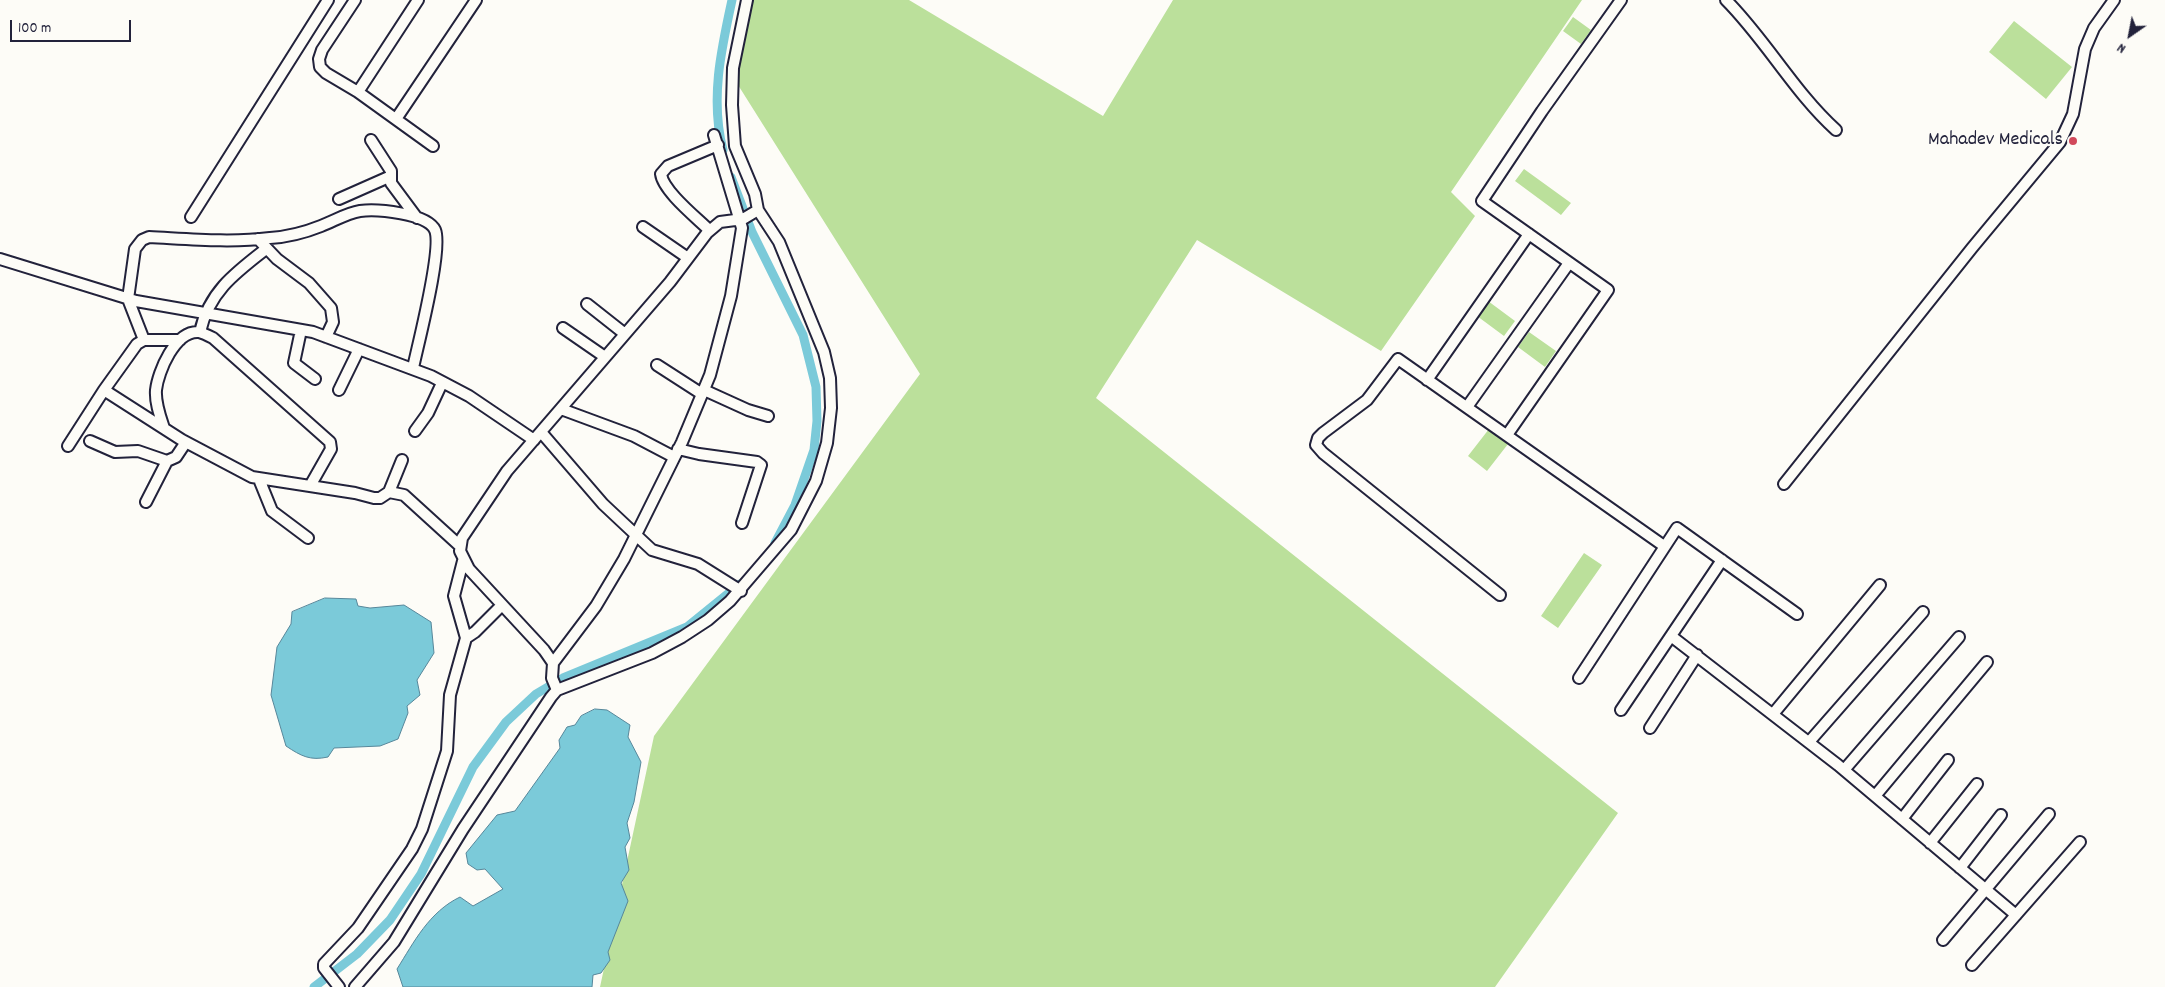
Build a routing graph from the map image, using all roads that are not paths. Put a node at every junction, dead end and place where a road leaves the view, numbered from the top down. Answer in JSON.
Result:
{"nodes":[{"id":1,"x":328,"y":0,"type":"edge"},
{"id":2,"x":355,"y":0,"type":"edge"},
{"id":3,"x":418,"y":0,"type":"edge"},
{"id":4,"x":476,"y":0,"type":"edge"},
{"id":5,"x":747,"y":0,"type":"edge"},
{"id":6,"x":1620,"y":0,"type":"edge"},
{"id":7,"x":1726,"y":0,"type":"edge"},
{"id":8,"x":2114,"y":0,"type":"edge"},
{"id":9,"x":358,"y":92,"type":"junction"},
{"id":10,"x":396,"y":119,"type":"junction"},
{"id":11,"x":1836,"y":130,"type":"dead end"},
{"id":12,"x":371,"y":140,"type":"dead end"},
{"id":13,"x":433,"y":146,"type":"dead end"},
{"id":14,"x":391,"y":176,"type":"junction"},
{"id":15,"x":339,"y":199,"type":"dead end"},
{"id":16,"x":748,"y":216,"type":"junction"},
{"id":17,"x":191,"y":217,"type":"dead end"},
{"id":18,"x":417,"y":218,"type":"junction"},
{"id":19,"x":643,"y":227,"type":"dead end"},
{"id":20,"x":710,"y":230,"type":"junction"},
{"id":21,"x":1528,"y":234,"type":"junction"},
{"id":22,"x":258,"y":239,"type":"junction"},
{"id":23,"x":266,"y":248,"type":"junction"},
{"id":24,"x":688,"y":258,"type":"junction"},
{"id":25,"x":0,"y":259,"type":"edge"},
{"id":26,"x":1569,"y":263,"type":"junction"},
{"id":27,"x":128,"y":299,"type":"junction"},
{"id":28,"x":588,"y":304,"type":"dead end"},
{"id":29,"x":204,"y":313,"type":"junction"},
{"id":30,"x":563,"y":328,"type":"dead end"},
{"id":31,"x":300,"y":330,"type":"junction"},
{"id":32,"x":200,"y":332,"type":"junction"},
{"id":33,"x":625,"y":334,"type":"junction"},
{"id":34,"x":326,"y":337,"type":"junction"},
{"id":35,"x":144,"y":340,"type":"junction"},
{"id":36,"x":180,"y":340,"type":"junction"},
{"id":37,"x":359,"y":349,"type":"junction"},
{"id":38,"x":605,"y":357,"type":"junction"},
{"id":39,"x":657,"y":365,"type":"dead end"},
{"id":40,"x":413,"y":368,"type":"junction"},
{"id":41,"x":315,"y":379,"type":"dead end"},
{"id":42,"x":1427,"y":380,"type":"junction"},
{"id":43,"x":442,"y":383,"type":"junction"},
{"id":44,"x":104,"y":390,"type":"junction"},
{"id":45,"x":339,"y":390,"type":"dead end"},
{"id":46,"x":703,"y":392,"type":"junction"},
{"id":47,"x":1467,"y":407,"type":"junction"},
{"id":48,"x":561,"y":409,"type":"junction"},
{"id":49,"x":768,"y":416,"type":"dead end"},
{"id":50,"x":164,"y":428,"type":"junction"},
{"id":51,"x":415,"y":432,"type":"dead end"},
{"id":52,"x":541,"y":432,"type":"junction"},
{"id":53,"x":1507,"y":435,"type":"junction"},
{"id":54,"x":534,"y":440,"type":"junction"},
{"id":55,"x":90,"y":441,"type":"dead end"},
{"id":56,"x":186,"y":442,"type":"junction"},
{"id":57,"x":68,"y":446,"type":"dead end"},
{"id":58,"x":676,"y":453,"type":"junction"},
{"id":59,"x":402,"y":460,"type":"dead end"},
{"id":60,"x":167,"y":461,"type":"junction"},
{"id":61,"x":259,"y":479,"type":"junction"},
{"id":62,"x":1784,"y":484,"type":"dead end"},
{"id":63,"x":310,"y":486,"type":"junction"},
{"id":64,"x":389,"y":492,"type":"junction"},
{"id":65,"x":146,"y":502,"type":"dead end"},
{"id":66,"x":742,"y":523,"type":"dead end"},
{"id":67,"x":635,"y":536,"type":"junction"},
{"id":68,"x":308,"y":538,"type":"dead end"},
{"id":69,"x":460,"y":546,"type":"junction"},
{"id":70,"x":1664,"y":546,"type":"junction"},
{"id":71,"x":1722,"y":560,"type":"junction"},
{"id":72,"x":463,"y":561,"type":"junction"},
{"id":73,"x":1880,"y":584,"type":"dead end"},
{"id":74,"x":737,"y":588,"type":"junction"},
{"id":75,"x":1500,"y":595,"type":"dead end"},
{"id":76,"x":502,"y":605,"type":"junction"},
{"id":77,"x":1923,"y":612,"type":"dead end"},
{"id":78,"x":1796,"y":614,"type":"dead end"},
{"id":79,"x":1671,"y":636,"type":"junction"},
{"id":80,"x":1959,"y":637,"type":"dead end"},
{"id":81,"x":466,"y":638,"type":"junction"},
{"id":82,"x":1697,"y":655,"type":"junction"},
{"id":83,"x":1987,"y":662,"type":"dead end"},
{"id":84,"x":553,"y":663,"type":"junction"},
{"id":85,"x":1579,"y":678,"type":"dead end"},
{"id":86,"x":554,"y":685,"type":"junction"},
{"id":87,"x":1621,"y":710,"type":"dead end"},
{"id":88,"x":1773,"y":714,"type":"junction"},
{"id":89,"x":1650,"y":728,"type":"dead end"},
{"id":90,"x":1809,"y":742,"type":"junction"},
{"id":91,"x":1948,"y":760,"type":"dead end"},
{"id":92,"x":1844,"y":770,"type":"junction"},
{"id":93,"x":1977,"y":784,"type":"dead end"},
{"id":94,"x":1874,"y":796,"type":"junction"},
{"id":95,"x":2049,"y":814,"type":"dead end"},
{"id":96,"x":2001,"y":815,"type":"dead end"},
{"id":97,"x":1902,"y":819,"type":"junction"},
{"id":98,"x":2080,"y":842,"type":"dead end"},
{"id":99,"x":1930,"y":843,"type":"junction"},
{"id":100,"x":1960,"y":868,"type":"junction"},
{"id":101,"x":1986,"y":890,"type":"junction"},
{"id":102,"x":2016,"y":915,"type":"junction"},
{"id":103,"x":1943,"y":940,"type":"dead end"},
{"id":104,"x":1972,"y":966,"type":"dead end"},
{"id":105,"x":338,"y":985,"type":"edge"},
{"id":106,"x":355,"y":987,"type":"edge"}],
"edges":[{"from":1,"to":17,"type":"street"},
{"from":2,"to":9,"type":"street"},
{"from":3,"to":9,"type":"street"},
{"from":4,"to":10,"type":"street"},
{"from":5,"to":16,"type":"street"},
{"from":6,"to":21,"type":"street"},
{"from":7,"to":11,"type":"street"},
{"from":8,"to":62,"type":"street"},
{"from":9,"to":10,"type":"street"},
{"from":10,"to":13,"type":"street"},
{"from":12,"to":14,"type":"street"},
{"from":14,"to":15,"type":"street"},
{"from":14,"to":18,"type":"street"},
{"from":16,"to":20,"type":"street"},
{"from":16,"to":20,"type":"street"},
{"from":16,"to":46,"type":"street"},
{"from":16,"to":74,"type":"street"},
{"from":18,"to":22,"type":"street"},
{"from":18,"to":40,"type":"street"},
{"from":19,"to":24,"type":"street"},
{"from":20,"to":24,"type":"street"},
{"from":21,"to":26,"type":"street"},
{"from":21,"to":42,"type":"street"},
{"from":22,"to":23,"type":"street"},
{"from":22,"to":27,"type":"street"},
{"from":23,"to":29,"type":"street"},
{"from":23,"to":34,"type":"street"},
{"from":24,"to":33,"type":"street"},
{"from":25,"to":27,"type":"street"},
{"from":26,"to":47,"type":"street"},
{"from":26,"to":53,"type":"street"},
{"from":27,"to":29,"type":"street"},
{"from":27,"to":35,"type":"street"},
{"from":28,"to":33,"type":"street"},
{"from":29,"to":31,"type":"street"},
{"from":29,"to":32,"type":"street"},
{"from":30,"to":38,"type":"street"},
{"from":31,"to":34,"type":"street"},
{"from":31,"to":41,"type":"street"},
{"from":32,"to":36,"type":"street"},
{"from":32,"to":63,"type":"street"},
{"from":33,"to":38,"type":"street"},
{"from":34,"to":37,"type":"street"},
{"from":35,"to":36,"type":"street"},
{"from":35,"to":44,"type":"street"},
{"from":36,"to":50,"type":"street"},
{"from":37,"to":40,"type":"street"},
{"from":37,"to":45,"type":"street"},
{"from":38,"to":48,"type":"street"},
{"from":39,"to":46,"type":"street"},
{"from":40,"to":43,"type":"street"},
{"from":42,"to":47,"type":"street"},
{"from":42,"to":75,"type":"street"},
{"from":43,"to":51,"type":"street"},
{"from":43,"to":54,"type":"street"},
{"from":44,"to":50,"type":"street"},
{"from":44,"to":57,"type":"street"},
{"from":46,"to":49,"type":"street"},
{"from":46,"to":58,"type":"street"},
{"from":47,"to":53,"type":"street"},
{"from":48,"to":52,"type":"street"},
{"from":48,"to":58,"type":"street"},
{"from":50,"to":56,"type":"street"},
{"from":52,"to":54,"type":"street"},
{"from":52,"to":67,"type":"street"},
{"from":53,"to":70,"type":"street"},
{"from":54,"to":69,"type":"street"},
{"from":55,"to":60,"type":"street"},
{"from":56,"to":60,"type":"street"},
{"from":56,"to":61,"type":"street"},
{"from":58,"to":66,"type":"street"},
{"from":58,"to":67,"type":"street"},
{"from":59,"to":64,"type":"street"},
{"from":60,"to":65,"type":"street"},
{"from":61,"to":63,"type":"street"},
{"from":61,"to":68,"type":"street"},
{"from":63,"to":64,"type":"street"},
{"from":64,"to":69,"type":"street"},
{"from":67,"to":74,"type":"street"},
{"from":67,"to":84,"type":"street"},
{"from":69,"to":72,"type":"street"},
{"from":70,"to":71,"type":"street"},
{"from":70,"to":85,"type":"street"},
{"from":71,"to":78,"type":"street"},
{"from":71,"to":79,"type":"street"},
{"from":72,"to":76,"type":"street"},
{"from":72,"to":81,"type":"street"},
{"from":73,"to":88,"type":"street"},
{"from":74,"to":86,"type":"street"},
{"from":76,"to":81,"type":"street"},
{"from":76,"to":84,"type":"street"},
{"from":77,"to":90,"type":"street"},
{"from":79,"to":82,"type":"street"},
{"from":79,"to":87,"type":"street"},
{"from":80,"to":92,"type":"street"},
{"from":81,"to":105,"type":"street"},
{"from":82,"to":88,"type":"street"},
{"from":82,"to":89,"type":"street"},
{"from":83,"to":94,"type":"street"},
{"from":84,"to":86,"type":"street"},
{"from":86,"to":106,"type":"street"},
{"from":88,"to":90,"type":"street"},
{"from":90,"to":92,"type":"street"},
{"from":91,"to":97,"type":"street"},
{"from":92,"to":94,"type":"street"},
{"from":93,"to":99,"type":"street"},
{"from":94,"to":97,"type":"street"},
{"from":95,"to":101,"type":"street"},
{"from":96,"to":100,"type":"street"},
{"from":97,"to":99,"type":"street"},
{"from":98,"to":102,"type":"street"},
{"from":99,"to":100,"type":"street"},
{"from":100,"to":101,"type":"street"},
{"from":101,"to":102,"type":"street"},
{"from":101,"to":103,"type":"street"},
{"from":102,"to":104,"type":"street"}]}
